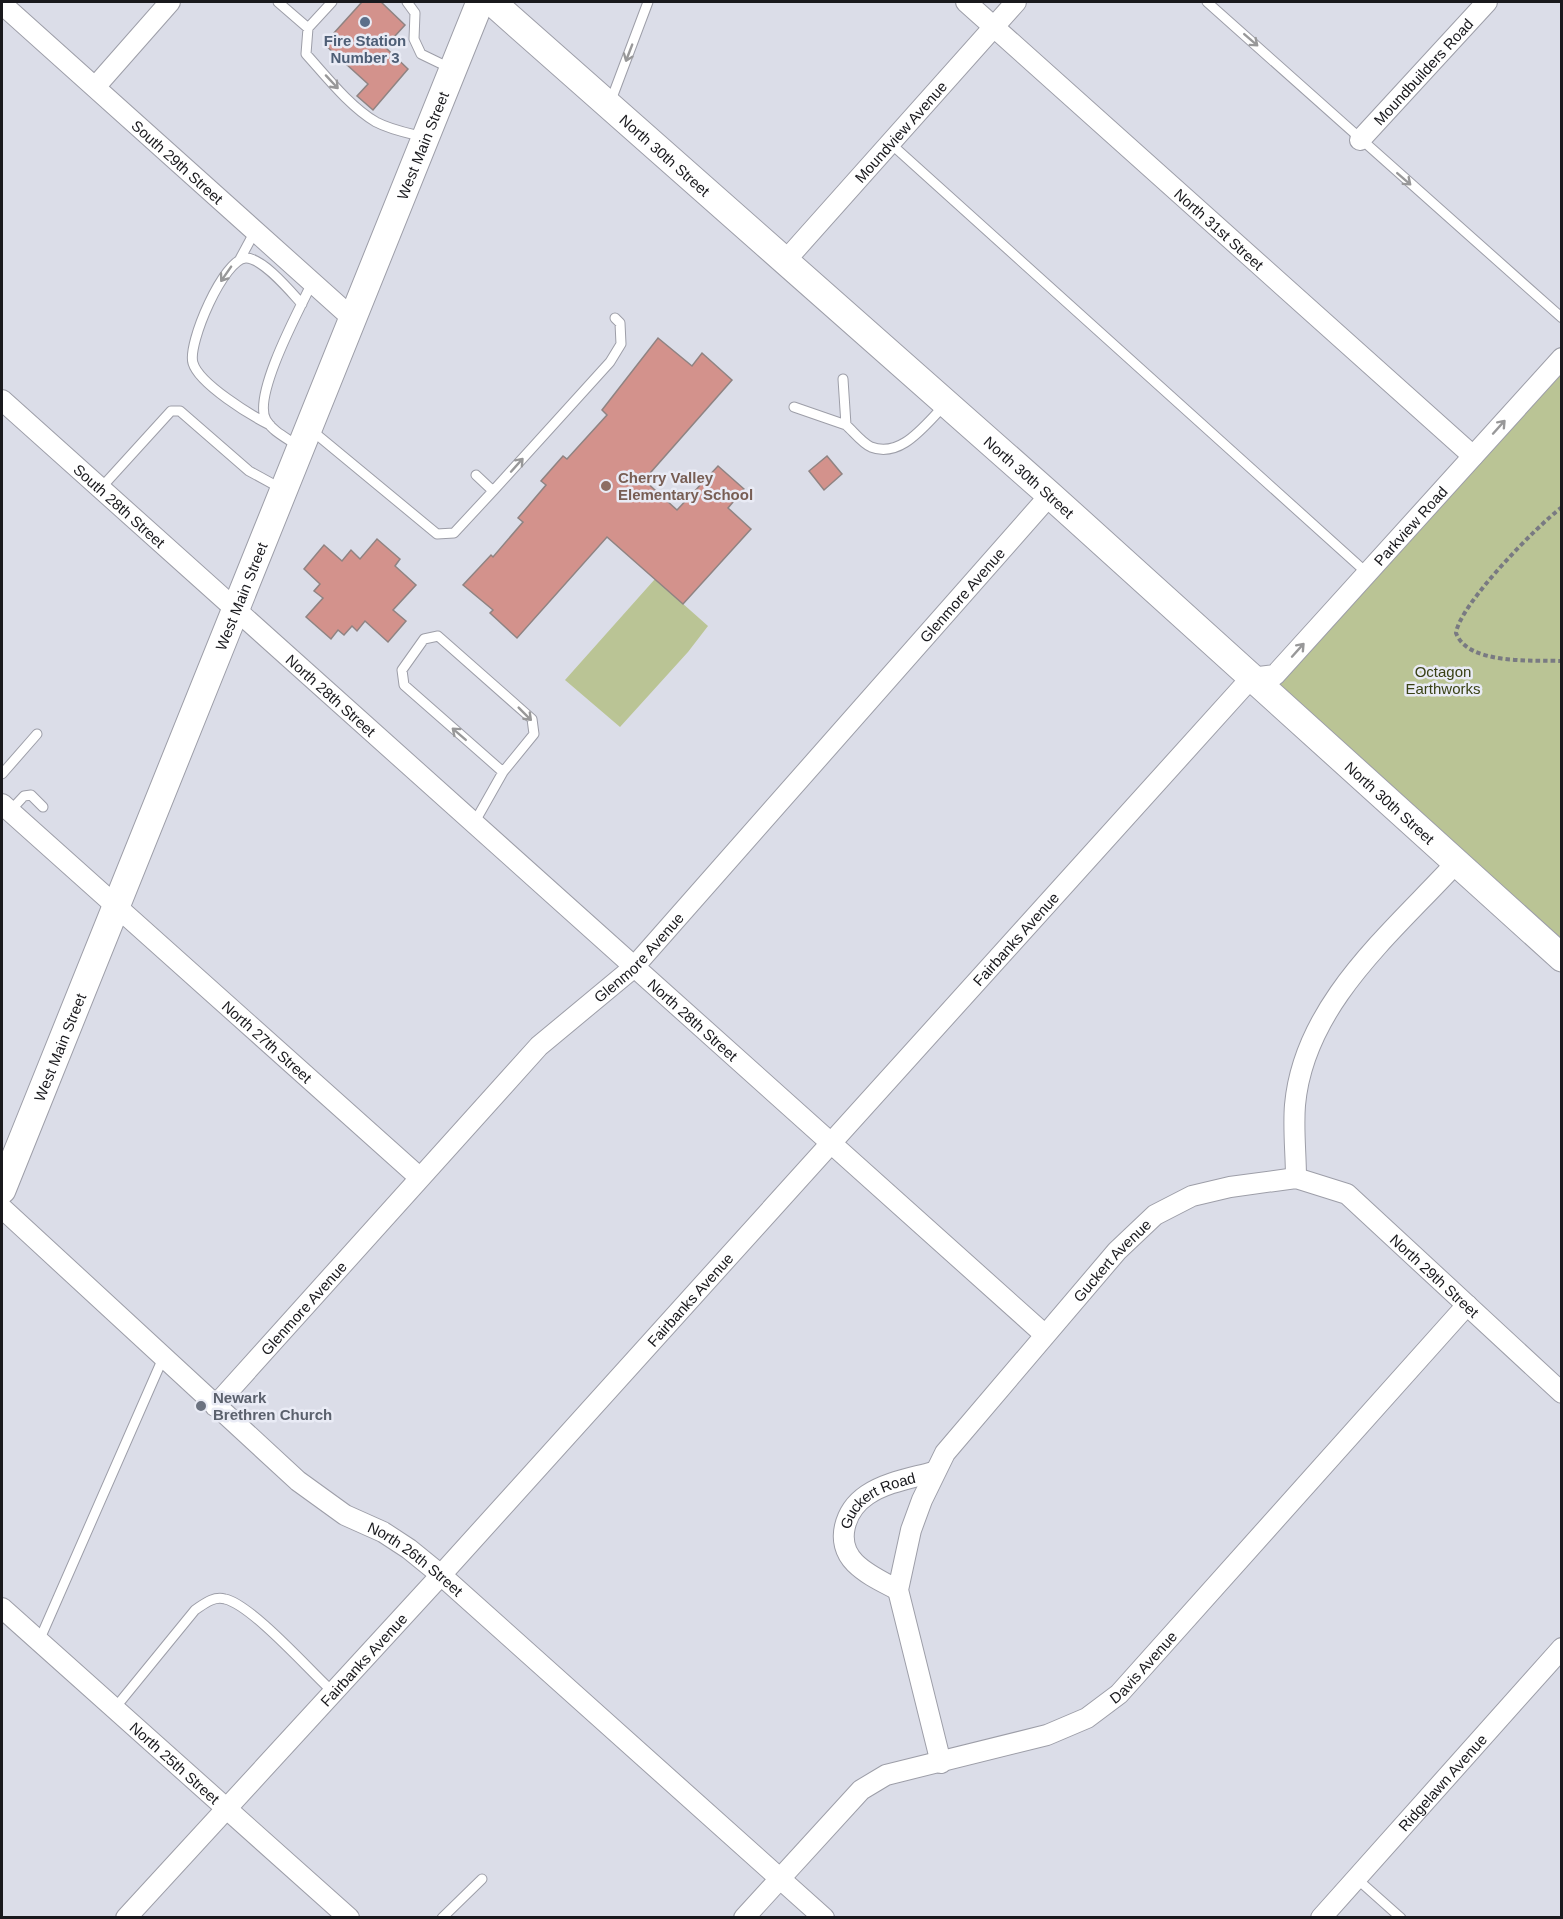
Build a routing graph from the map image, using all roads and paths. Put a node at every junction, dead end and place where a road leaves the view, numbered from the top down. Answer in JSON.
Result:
{"nodes":[{"id":1,"x":170,"y":2,"type":"edge"},
{"id":2,"x":278,"y":2,"type":"edge"},
{"id":3,"x":332,"y":2,"type":"edge"},
{"id":4,"x":407,"y":2,"type":"edge"},
{"id":5,"x":480,"y":2,"type":"edge"},
{"id":6,"x":492,"y":2,"type":"edge"},
{"id":7,"x":648,"y":2,"type":"edge"},
{"id":8,"x":966,"y":2,"type":"edge"},
{"id":9,"x":1016,"y":2,"type":"edge"},
{"id":10,"x":1207,"y":2,"type":"edge"},
{"id":11,"x":1486,"y":2,"type":"edge"},
{"id":12,"x":2,"y":4,"type":"edge"},
{"id":13,"x":993,"y":27,"type":"junction"},
{"id":14,"x":308,"y":28,"type":"junction"},
{"id":15,"x":453,"y":69,"type":"junction"},
{"id":16,"x":96,"y":86,"type":"junction"},
{"id":17,"x":609,"y":104,"type":"junction"},
{"id":18,"x":426,"y":137,"type":"junction"},
{"id":19,"x":1360,"y":140,"type":"junction"},
{"id":20,"x":890,"y":143,"type":"junction"},
{"id":21,"x":255,"y":231,"type":"junction"},
{"id":22,"x":240,"y":260,"type":"junction"},
{"id":23,"x":786,"y":260,"type":"junction"},
{"id":24,"x":312,"y":283,"type":"junction"},
{"id":25,"x":302,"y":303,"type":"junction"},
{"id":26,"x":352,"y":318,"type":"junction"},
{"id":27,"x":615,"y":318,"type":"dead end"},
{"id":28,"x":1562,"y":318,"type":"edge"},
{"id":29,"x":1562,"y":358,"type":"edge"},
{"id":30,"x":843,"y":379,"type":"dead end"},
{"id":31,"x":2,"y":400,"type":"edge"},
{"id":32,"x":947,"y":403,"type":"junction"},
{"id":33,"x":794,"y":407,"type":"dead end"},
{"id":34,"x":270,"y":425,"type":"junction"},
{"id":35,"x":846,"y":425,"type":"junction"},
{"id":36,"x":304,"y":437,"type":"junction"},
{"id":37,"x":1473,"y":456,"type":"junction"},
{"id":38,"x":476,"y":475,"type":"dead end"},
{"id":39,"x":100,"y":489,"type":"junction"},
{"id":40,"x":284,"y":490,"type":"junction"},
{"id":41,"x":493,"y":491,"type":"junction"},
{"id":42,"x":1050,"y":495,"type":"junction"},
{"id":43,"x":1562,"y":507,"type":"edge"},
{"id":44,"x":1367,"y":573,"type":"junction"},
{"id":45,"x":235,"y":611,"type":"junction"},
{"id":46,"x":1562,"y":661,"type":"edge"},
{"id":47,"x":1251,"y":678,"type":"junction"},
{"id":48,"x":38,"y":734,"type":"dead end"},
{"id":49,"x":504,"y":772,"type":"junction"},
{"id":50,"x":2,"y":774,"type":"edge"},
{"id":51,"x":43,"y":807,"type":"dead end"},
{"id":52,"x":6,"y":808,"type":"edge"},
{"id":53,"x":473,"y":825,"type":"junction"},
{"id":54,"x":1456,"y":863,"type":"junction"},
{"id":55,"x":116,"y":905,"type":"junction"},
{"id":56,"x":1562,"y":958,"type":"edge"},
{"id":57,"x":633,"y":968,"type":"junction"},
{"id":58,"x":831,"y":1143,"type":"junction"},
{"id":59,"x":419,"y":1177,"type":"junction"},
{"id":60,"x":1296,"y":1178,"type":"junction"},
{"id":61,"x":2,"y":1190,"type":"edge"},
{"id":62,"x":2,"y":1208,"type":"edge"},
{"id":63,"x":1467,"y":1305,"type":"junction"},
{"id":64,"x":1044,"y":1334,"type":"junction"},
{"id":65,"x":162,"y":1358,"type":"junction"},
{"id":66,"x":1562,"y":1393,"type":"edge"},
{"id":67,"x":215,"y":1406,"type":"junction"},
{"id":68,"x":933,"y":1473,"type":"junction"},
{"id":69,"x":441,"y":1575,"type":"junction"},
{"id":70,"x":898,"y":1590,"type":"junction"},
{"id":71,"x":2,"y":1608,"type":"edge"},
{"id":72,"x":39,"y":1641,"type":"junction"},
{"id":73,"x":1562,"y":1648,"type":"edge"},
{"id":74,"x":333,"y":1692,"type":"junction"},
{"id":75,"x":115,"y":1708,"type":"junction"},
{"id":76,"x":941,"y":1763,"type":"junction"},
{"id":77,"x":227,"y":1808,"type":"junction"},
{"id":78,"x":779,"y":1877,"type":"junction"},
{"id":79,"x":1356,"y":1878,"type":"junction"},
{"id":80,"x":482,"y":1879,"type":"dead end"},
{"id":81,"x":126,"y":1917,"type":"edge"},
{"id":82,"x":349,"y":1917,"type":"edge"},
{"id":83,"x":441,"y":1917,"type":"edge"},
{"id":84,"x":744,"y":1917,"type":"edge"},
{"id":85,"x":824,"y":1917,"type":"edge"},
{"id":86,"x":1321,"y":1917,"type":"edge"},
{"id":87,"x":1401,"y":1917,"type":"edge"}],
"edges":[{"from":1,"to":16,"type":"street"},
{"from":2,"to":14,"type":"lane"},
{"from":3,"to":14,"type":"lane"},
{"from":4,"to":15,"type":"lane"},
{"from":5,"to":15,"type":"street","name":"West Main Street"},
{"from":6,"to":17,"type":"street","name":"North 30th Street"},
{"from":7,"to":17,"type":"lane","one_way":true},
{"from":8,"to":13,"type":"street","name":"North 31st Street"},
{"from":9,"to":13,"type":"street","name":"Moundview Avenue"},
{"from":10,"to":19,"type":"lane","one_way":true},
{"from":11,"to":19,"type":"street","name":"Moundbuilders Road"},
{"from":12,"to":16,"type":"street","name":"South 29th Street"},
{"from":13,"to":20,"type":"street","name":"Moundview Avenue"},
{"from":13,"to":37,"type":"street","name":"North 31st Street"},
{"from":14,"to":18,"type":"lane","one_way":true},
{"from":15,"to":18,"type":"street","name":"West Main Street"},
{"from":16,"to":21,"type":"street","name":"South 29th Street"},
{"from":17,"to":23,"type":"street","name":"North 30th Street"},
{"from":18,"to":26,"type":"street","name":"West Main Street"},
{"from":19,"to":28,"type":"lane","one_way":true},
{"from":20,"to":23,"type":"street","name":"Moundview Avenue"},
{"from":20,"to":44,"type":"lane"},
{"from":21,"to":22,"type":"lane"},
{"from":21,"to":24,"type":"street","name":"South 29th Street"},
{"from":22,"to":25,"type":"lane"},
{"from":22,"to":34,"type":"lane","one_way":true},
{"from":23,"to":32,"type":"street","name":"North 30th Street"},
{"from":24,"to":25,"type":"lane"},
{"from":24,"to":26,"type":"street","name":"South 29th Street"},
{"from":25,"to":34,"type":"lane"},
{"from":26,"to":36,"type":"street","name":"West Main Street"},
{"from":41,"to":27,"type":"lane","one_way":true},
{"from":37,"to":29,"type":"street","name":"Parkview Road","one_way":true},
{"from":30,"to":35,"type":"lane"},
{"from":31,"to":39,"type":"street","name":"South 28th Street"},
{"from":32,"to":35,"type":"lane"},
{"from":32,"to":42,"type":"street","name":"North 30th Street"},
{"from":33,"to":35,"type":"lane"},
{"from":34,"to":36,"type":"lane"},
{"from":36,"to":40,"type":"street","name":"West Main Street"},
{"from":36,"to":41,"type":"lane"},
{"from":37,"to":44,"type":"street","name":"Parkview Road"},
{"from":38,"to":41,"type":"lane"},
{"from":39,"to":40,"type":"lane"},
{"from":39,"to":45,"type":"street","name":"South 28th Street"},
{"from":40,"to":45,"type":"street","name":"West Main Street"},
{"from":42,"to":47,"type":"street","name":"North 30th Street"},
{"from":42,"to":57,"type":"street","name":"Glenmore Avenue"},
{"from":43,"to":46,"type":"path"},
{"from":47,"to":44,"type":"street","name":"Parkview Road","one_way":true},
{"from":45,"to":53,"type":"street","name":"North 28th Street"},
{"from":45,"to":55,"type":"street","name":"West Main Street"},
{"from":47,"to":54,"type":"street","name":"North 30th Street"},
{"from":47,"to":58,"type":"street","name":"Fairbanks Avenue"},
{"from":48,"to":50,"type":"lane"},
{"from":49,"to":49,"type":"lane","one_way":true},
{"from":49,"to":53,"type":"lane"},
{"from":51,"to":52,"type":"lane"},
{"from":52,"to":55,"type":"street","name":"North 27th Street"},
{"from":53,"to":57,"type":"street","name":"North 28th Street"},
{"from":54,"to":56,"type":"street","name":"North 30th Street"},
{"from":54,"to":60,"type":"street"},
{"from":55,"to":59,"type":"street","name":"North 27th Street"},
{"from":55,"to":61,"type":"street","name":"West Main Street"},
{"from":57,"to":58,"type":"street","name":"North 28th Street"},
{"from":57,"to":59,"type":"street","name":"Glenmore Avenue"},
{"from":58,"to":64,"type":"street","name":"North 28th Street"},
{"from":58,"to":69,"type":"street","name":"Fairbanks Avenue"},
{"from":59,"to":67,"type":"street","name":"Glenmore Avenue"},
{"from":60,"to":63,"type":"street","name":"North 29th Street"},
{"from":60,"to":64,"type":"street","name":"Guckert Avenue"},
{"from":62,"to":65,"type":"street","name":"North 26th Street"},
{"from":63,"to":66,"type":"street","name":"North 29th Street"},
{"from":63,"to":76,"type":"street","name":"Davis Avenue"},
{"from":64,"to":68,"type":"street","name":"Guckert Avenue"},
{"from":65,"to":67,"type":"street","name":"North 26th Street"},
{"from":65,"to":72,"type":"lane"},
{"from":67,"to":69,"type":"street","name":"North 26th Street"},
{"from":68,"to":70,"type":"street","name":"Guckert Avenue"},
{"from":68,"to":70,"type":"street","name":"Guckert Road"},
{"from":69,"to":74,"type":"street","name":"Fairbanks Avenue"},
{"from":69,"to":78,"type":"street","name":"North 26th Street"},
{"from":70,"to":76,"type":"street","name":"Guckert Avenue"},
{"from":71,"to":72,"type":"street","name":"North 25th Street"},
{"from":72,"to":75,"type":"street","name":"North 25th Street"},
{"from":73,"to":79,"type":"street","name":"Ridgelawn Avenue"},
{"from":74,"to":75,"type":"lane"},
{"from":74,"to":77,"type":"street","name":"Fairbanks Avenue"},
{"from":75,"to":77,"type":"street","name":"North 25th Street"},
{"from":76,"to":78,"type":"street","name":"Davis Avenue"},
{"from":77,"to":81,"type":"street","name":"Fairbanks Avenue"},
{"from":77,"to":82,"type":"street","name":"North 25th Street"},
{"from":78,"to":84,"type":"street","name":"Davis Avenue"},
{"from":78,"to":85,"type":"street","name":"North 26th Street"},
{"from":79,"to":86,"type":"street","name":"Ridgelawn Avenue"},
{"from":79,"to":87,"type":"lane"},
{"from":80,"to":83,"type":"lane"}]}
